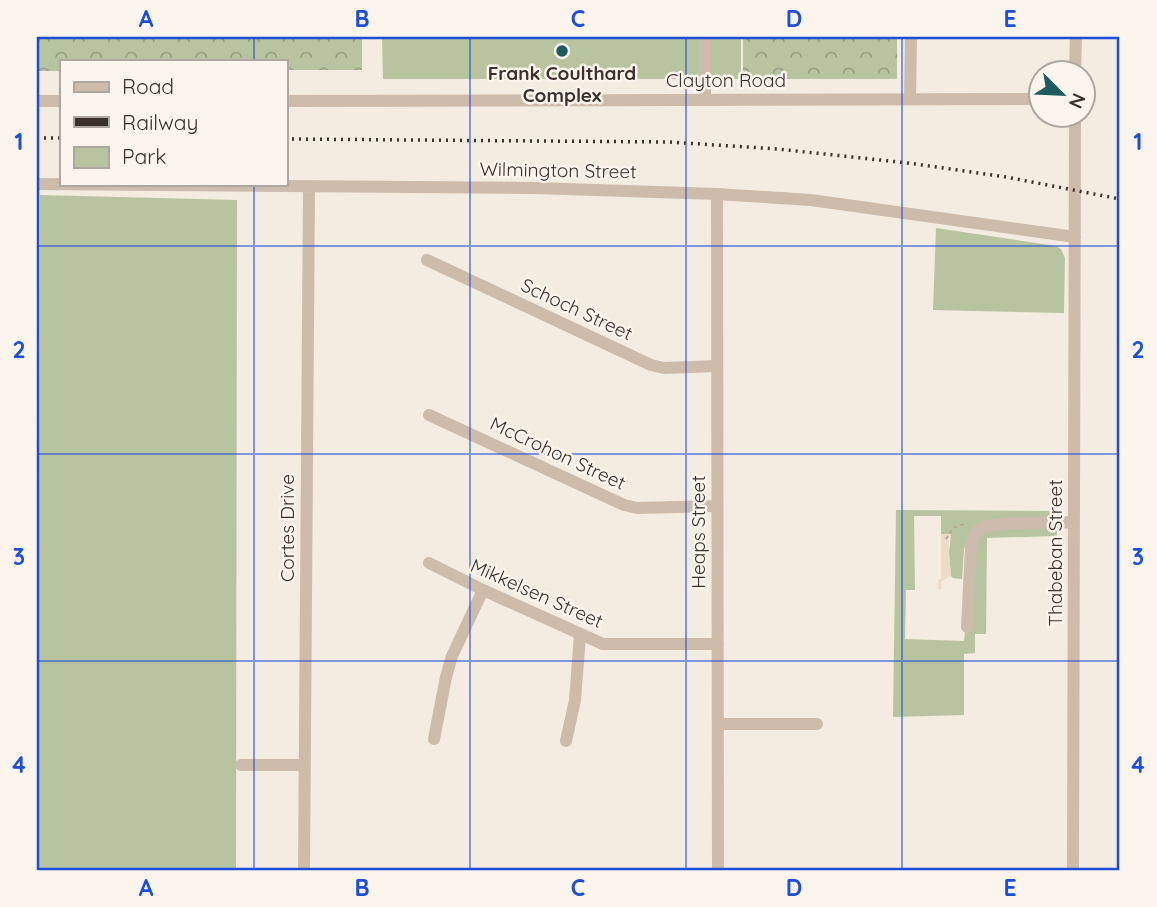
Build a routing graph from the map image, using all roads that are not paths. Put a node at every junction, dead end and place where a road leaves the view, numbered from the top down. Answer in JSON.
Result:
{"nodes":[{"id":1,"x":705,"y":37,"type":"edge"},
{"id":2,"x":911,"y":37,"type":"edge"},
{"id":3,"x":1076,"y":37,"type":"edge"},
{"id":4,"x":1076,"y":60,"type":"edge"},
{"id":5,"x":705,"y":99,"type":"junction"},
{"id":6,"x":910,"y":99,"type":"junction"},
{"id":7,"x":1028,"y":99,"type":"edge"},
{"id":8,"x":37,"y":101,"type":"edge"},
{"id":9,"x":60,"y":101,"type":"edge"},
{"id":10,"x":287,"y":101,"type":"edge"},
{"id":11,"x":1075,"y":130,"type":"edge"},
{"id":12,"x":37,"y":184,"type":"edge"},
{"id":13,"x":60,"y":184,"type":"edge"},
{"id":14,"x":287,"y":186,"type":"edge"},
{"id":15,"x":309,"y":186,"type":"junction"},
{"id":16,"x":717,"y":194,"type":"junction"},
{"id":17,"x":1075,"y":237,"type":"junction"},
{"id":18,"x":427,"y":260,"type":"dead end"},
{"id":19,"x":717,"y":366,"type":"junction"},
{"id":20,"x":429,"y":415,"type":"dead end"},
{"id":21,"x":717,"y":506,"type":"junction"},
{"id":22,"x":1074,"y":522,"type":"junction"},
{"id":23,"x":429,"y":564,"type":"dead end"},
{"id":24,"x":483,"y":590,"type":"junction"},
{"id":25,"x":967,"y":627,"type":"dead end"},
{"id":26,"x":580,"y":635,"type":"junction"},
{"id":27,"x":718,"y":643,"type":"junction"},
{"id":28,"x":719,"y":724,"type":"junction"},
{"id":29,"x":817,"y":724,"type":"dead end"},
{"id":30,"x":434,"y":740,"type":"dead end"},
{"id":31,"x":566,"y":741,"type":"dead end"},
{"id":32,"x":241,"y":765,"type":"dead end"},
{"id":33,"x":305,"y":765,"type":"junction"},
{"id":34,"x":304,"y":870,"type":"edge"},
{"id":35,"x":718,"y":870,"type":"edge"},
{"id":36,"x":1073,"y":870,"type":"edge"}],
"edges":[{"from":1,"to":5,"type":"street"},
{"from":2,"to":6,"type":"street"},
{"from":3,"to":4,"type":"street"},
{"from":5,"to":6,"type":"street","name":"Clayton Road"},
{"from":5,"to":10,"type":"street","name":"Clayton Road"},
{"from":6,"to":7,"type":"street","name":"Clayton Road"},
{"from":8,"to":9,"type":"street"},
{"from":11,"to":17,"type":"street","name":"Thabeban Street"},
{"from":12,"to":13,"type":"street","name":"Wilmington Street"},
{"from":14,"to":15,"type":"street","name":"Wilmington Street"},
{"from":15,"to":16,"type":"street","name":"Wilmington Street"},
{"from":15,"to":33,"type":"street","name":"Cortes Drive"},
{"from":16,"to":17,"type":"street","name":"Wilmington Street"},
{"from":16,"to":19,"type":"street","name":"Heaps Street"},
{"from":17,"to":22,"type":"street","name":"Thabeban Street"},
{"from":18,"to":19,"type":"street","name":"Schoch Street"},
{"from":19,"to":21,"type":"street","name":"Heaps Street"},
{"from":20,"to":21,"type":"street","name":"McCrohon Street"},
{"from":21,"to":27,"type":"street","name":"Heaps Street"},
{"from":22,"to":25,"type":"street"},
{"from":22,"to":36,"type":"street","name":"Thabeban Street"},
{"from":23,"to":24,"type":"street","name":"Mikkelsen Street"},
{"from":24,"to":26,"type":"street","name":"Mikkelsen Street"},
{"from":24,"to":30,"type":"street"},
{"from":26,"to":27,"type":"street","name":"Mikkelsen Street"},
{"from":26,"to":31,"type":"street"},
{"from":27,"to":28,"type":"street","name":"Heaps Street"},
{"from":28,"to":29,"type":"street"},
{"from":28,"to":35,"type":"street","name":"Heaps Street"},
{"from":32,"to":33,"type":"street"},
{"from":33,"to":34,"type":"street","name":"Cortes Drive"}]}
